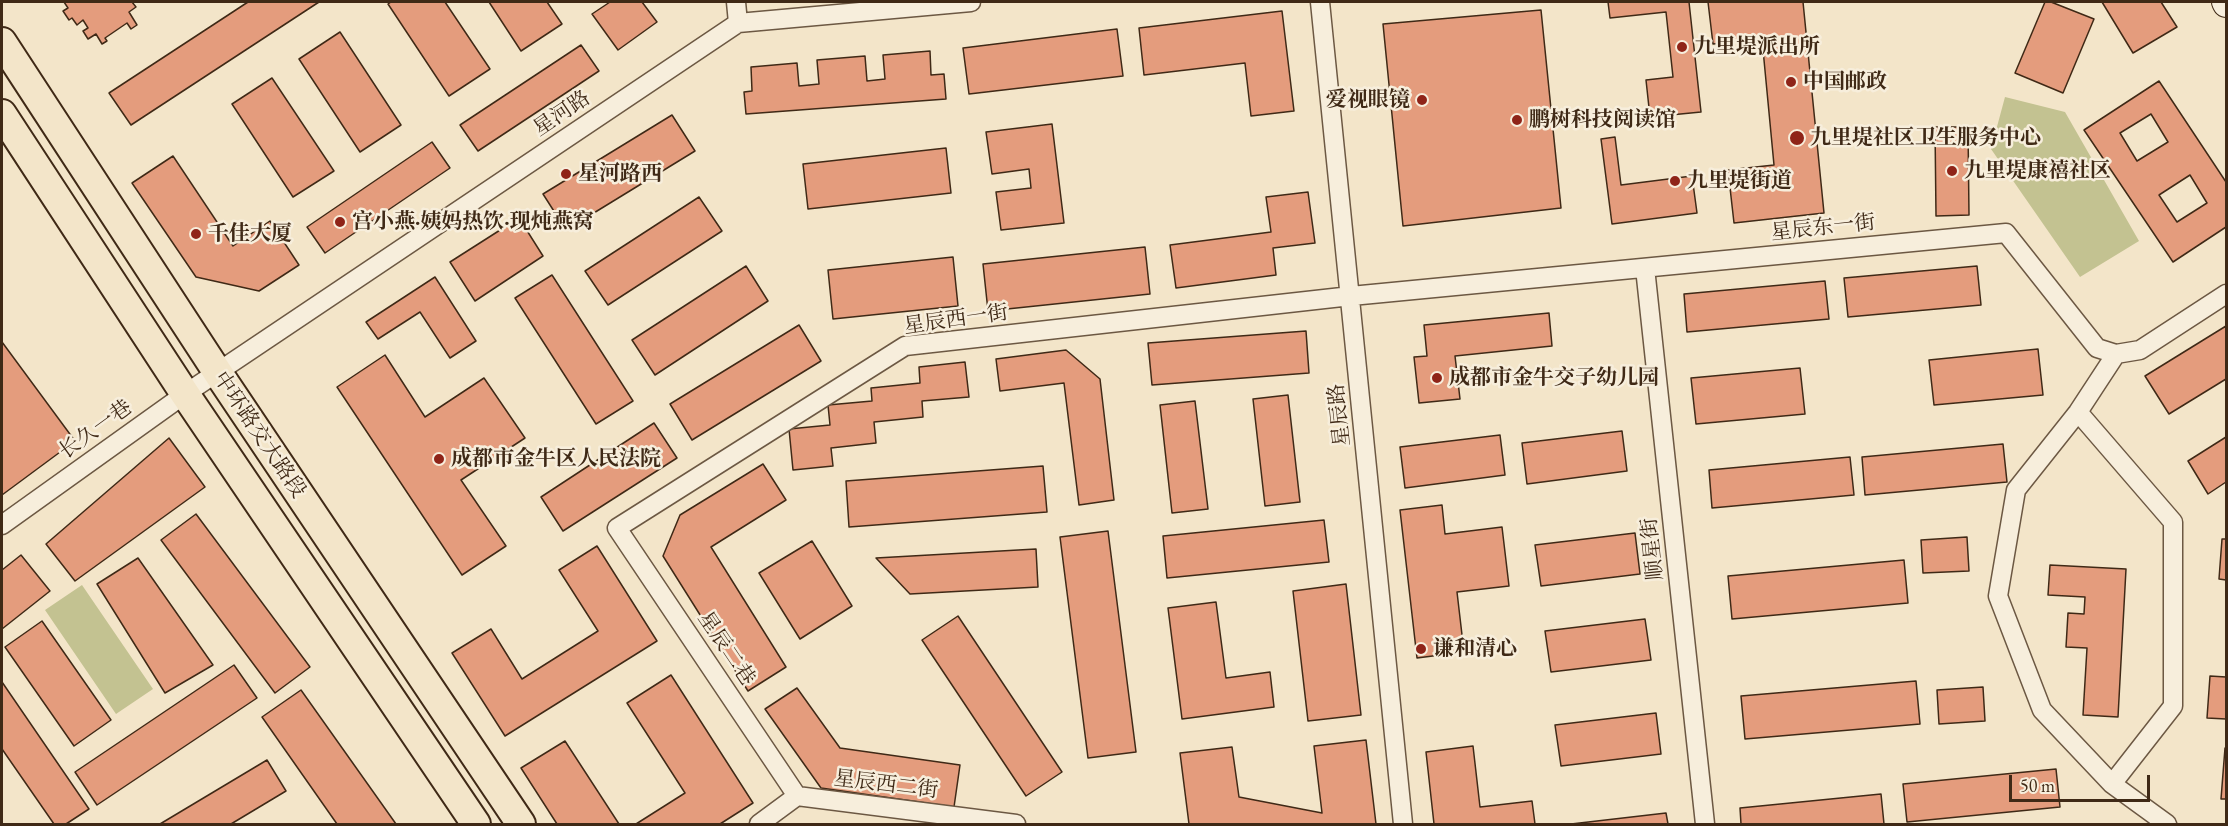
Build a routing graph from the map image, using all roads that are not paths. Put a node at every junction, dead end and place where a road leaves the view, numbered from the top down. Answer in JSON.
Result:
{"nodes":[{"id":1,"x":736,"y":2,"type":"edge"},
{"id":2,"x":971,"y":2,"type":"edge"},
{"id":3,"x":1320,"y":2,"type":"edge"},
{"id":4,"x":738,"y":23,"type":"junction"},
{"id":5,"x":2,"y":42,"type":"edge"},
{"id":6,"x":2,"y":114,"type":"edge"},
{"id":7,"x":1645,"y":268,"type":"junction"},
{"id":8,"x":2226,"y":294,"type":"edge"},
{"id":9,"x":1351,"y":296,"type":"junction"},
{"id":10,"x":2116,"y":354,"type":"junction"},
{"id":11,"x":218,"y":373,"type":"junction"},
{"id":12,"x":185,"y":394,"type":"junction"},
{"id":13,"x":2078,"y":412,"type":"junction"},
{"id":14,"x":2,"y":525,"type":"edge"},
{"id":15,"x":617,"y":528,"type":"joint"},
{"id":16,"x":2112,"y":784,"type":"junction"},
{"id":17,"x":797,"y":796,"type":"junction"},
{"id":18,"x":476,"y":825,"type":"edge"},
{"id":19,"x":521,"y":825,"type":"edge"},
{"id":20,"x":759,"y":825,"type":"edge"},
{"id":21,"x":1016,"y":825,"type":"edge"},
{"id":22,"x":1403,"y":825,"type":"edge"},
{"id":23,"x":1705,"y":825,"type":"edge"},
{"id":24,"x":2167,"y":825,"type":"edge"}],
"edges":[{"from":1,"to":4,"type":"street"},
{"from":2,"to":4,"type":"street","name":"星河路"},
{"from":3,"to":9,"type":"street","name":"星辰路"},
{"from":4,"to":11,"type":"street","name":"星河路"},
{"from":5,"to":11,"type":"main road","name":"中环路交大路段"},
{"from":6,"to":12,"type":"main road","name":"中环路交大路段"},
{"from":7,"to":9,"type":"street","name":"星辰东一街"},
{"from":7,"to":10,"type":"street","name":"星辰东一街"},
{"from":7,"to":23,"type":"street","name":"顺星街"},
{"from":8,"to":10,"type":"street"},
{"from":9,"to":15,"type":"street","name":"星辰西一街"},
{"from":9,"to":22,"type":"street","name":"星辰路"},
{"from":10,"to":13,"type":"street"},
{"from":11,"to":12,"type":"street","name":"长久一巷"},
{"from":11,"to":19,"type":"main road","name":"中环路交大路段"},
{"from":12,"to":14,"type":"street","name":"长久一巷"},
{"from":12,"to":18,"type":"main road","name":"中环路交大路段"},
{"from":13,"to":16,"type":"street"},
{"from":13,"to":16,"type":"street"},
{"from":15,"to":17,"type":"street","name":"星辰二巷"},
{"from":16,"to":24,"type":"street"},
{"from":17,"to":20,"type":"street"},
{"from":17,"to":21,"type":"street","name":"星辰西二街"}]}
